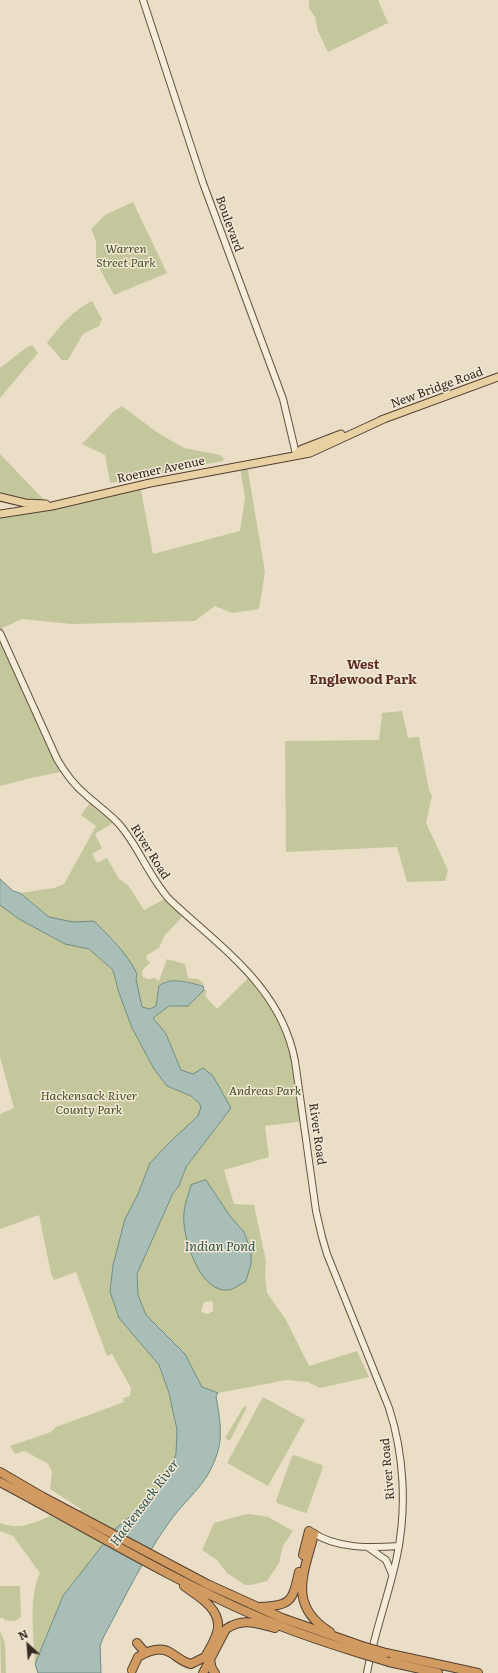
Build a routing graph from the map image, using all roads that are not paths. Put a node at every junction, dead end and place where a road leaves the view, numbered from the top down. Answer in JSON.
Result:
{"nodes":[{"id":1,"x":143,"y":0,"type":"edge"},
{"id":2,"x":498,"y":377,"type":"edge"},
{"id":3,"x":296,"y":454,"type":"junction"},
{"id":4,"x":247,"y":465,"type":"joint"},
{"id":5,"x":0,"y":497,"type":"edge"},
{"id":6,"x":80,"y":499,"type":"junction"},
{"id":7,"x":0,"y":514,"type":"edge"},
{"id":8,"x":0,"y":633,"type":"edge"},
{"id":9,"x":0,"y":1472,"type":"edge"},
{"id":10,"x":0,"y":1482,"type":"edge"},
{"id":11,"x":312,"y":1532,"type":"junction"},
{"id":12,"x":399,"y":1546,"type":"junction"},
{"id":13,"x":369,"y":1548,"type":"junction"},
{"id":14,"x":161,"y":1565,"type":"junction"},
{"id":15,"x":392,"y":1574,"type":"junction"},
{"id":16,"x":256,"y":1608,"type":"junction"},
{"id":17,"x":313,"y":1638,"type":"junction"},
{"id":18,"x":343,"y":1640,"type":"junction"},
{"id":19,"x":137,"y":1643,"type":"dead end"},
{"id":20,"x":360,"y":1650,"type":"junction"},
{"id":21,"x":146,"y":1652,"type":"junction"},
{"id":22,"x":208,"y":1658,"type":"junction"},
{"id":23,"x":132,"y":1670,"type":"dead end"},
{"id":24,"x":198,"y":1673,"type":"edge"},
{"id":25,"x":203,"y":1673,"type":"edge"},
{"id":26,"x":215,"y":1673,"type":"edge"},
{"id":27,"x":367,"y":1673,"type":"edge"},
{"id":28,"x":438,"y":1673,"type":"edge"},
{"id":29,"x":478,"y":1673,"type":"edge"}],
"edges":[{"from":1,"to":3,"type":"main road","name":"Boulevard"},
{"from":2,"to":3,"type":"main road","name":"New Bridge Road"},
{"from":3,"to":4,"type":"main road","name":"New Bridge Road"},
{"from":4,"to":6,"type":"main road","name":"Roemer Avenue"},
{"from":5,"to":6,"type":"main road","name":"Roemer Avenue"},
{"from":6,"to":7,"type":"main road","name":"Roemer Avenue"},
{"from":8,"to":12,"type":"main road","name":"River Road"},
{"from":9,"to":14,"type":"highway"},
{"from":10,"to":14,"type":"highway"},
{"from":11,"to":13,"type":"main road"},
{"from":11,"to":16,"type":"highway"},
{"from":11,"to":18,"type":"highway"},
{"from":12,"to":13,"type":"main road"},
{"from":12,"to":15,"type":"main road","name":"River Road"},
{"from":13,"to":15,"type":"main road"},
{"from":14,"to":16,"type":"highway"},
{"from":14,"to":17,"type":"highway"},
{"from":14,"to":22,"type":"highway"},
{"from":15,"to":27,"type":"main road","name":"River Road"},
{"from":16,"to":18,"type":"highway"},
{"from":17,"to":20,"type":"highway"},
{"from":17,"to":22,"type":"highway"},
{"from":18,"to":20,"type":"highway"},
{"from":19,"to":21,"type":"highway"},
{"from":20,"to":28,"type":"highway","bridge":true},
{"from":20,"to":29,"type":"highway","bridge":true},
{"from":21,"to":22,"type":"highway"},
{"from":21,"to":23,"type":"highway"},
{"from":22,"to":24,"type":"highway"},
{"from":22,"to":25,"type":"highway"},
{"from":22,"to":26,"type":"highway"}]}
